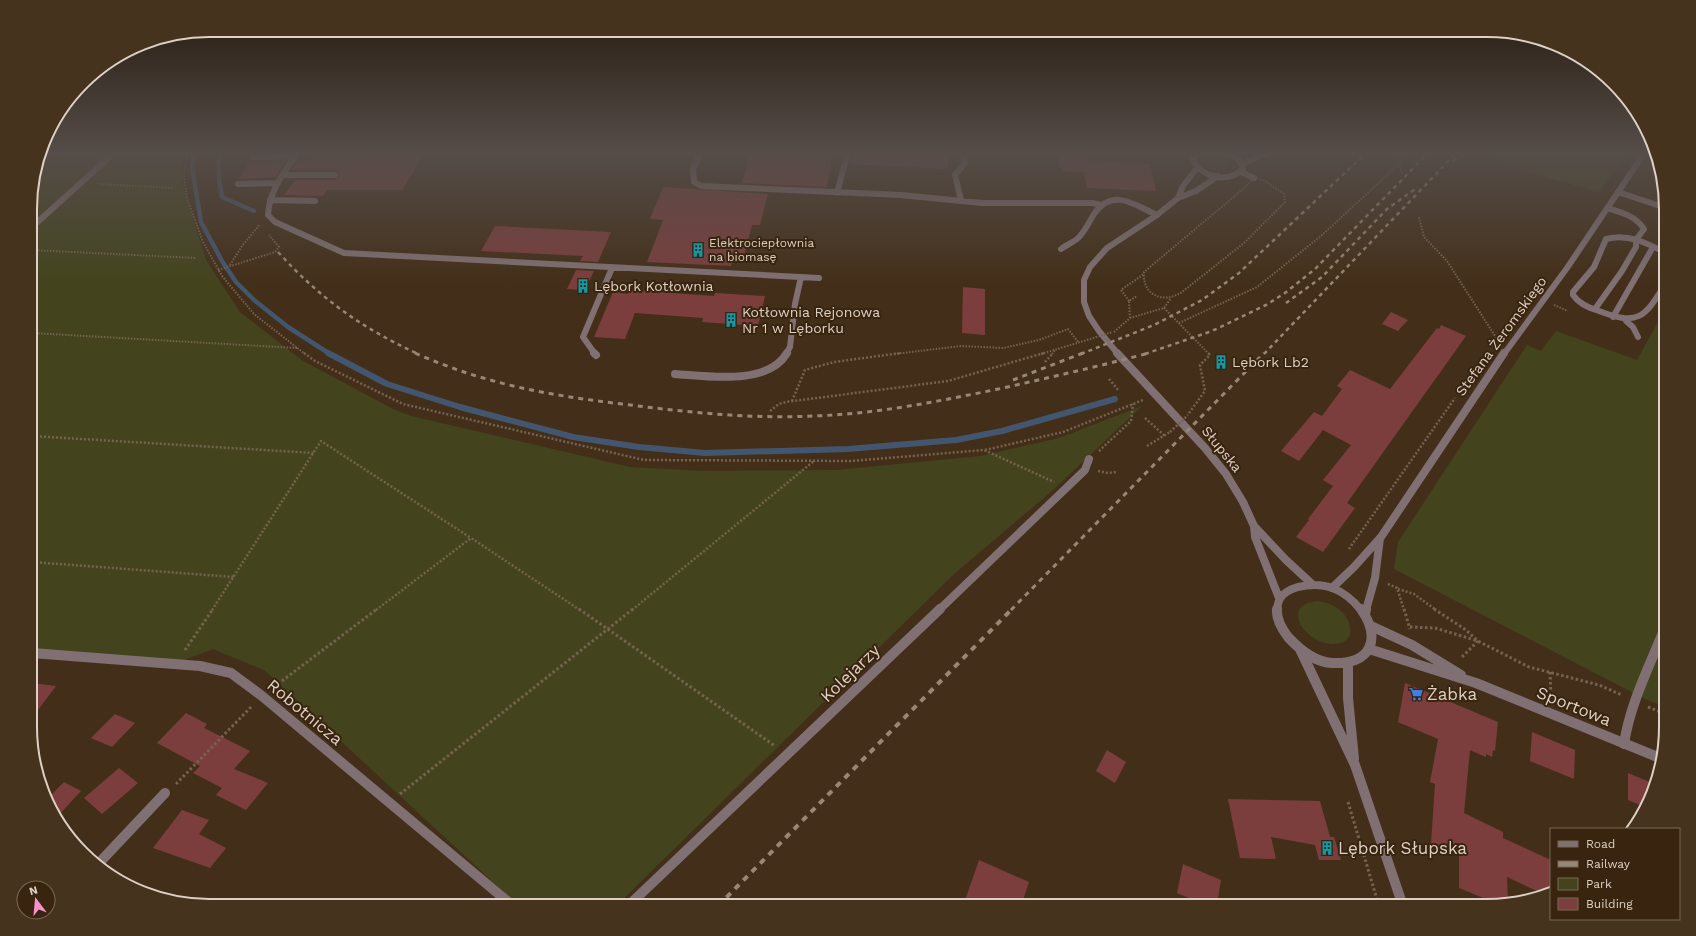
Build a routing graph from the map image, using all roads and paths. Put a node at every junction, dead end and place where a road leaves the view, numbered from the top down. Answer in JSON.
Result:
{"nodes":[{"id":1,"x":66,"y":196,"type":"edge"},
{"id":2,"x":187,"y":196,"type":"edge"},
{"id":3,"x":272,"y":196,"type":"edge"},
{"id":4,"x":884,"y":196,"type":"edge"},
{"id":5,"x":960,"y":196,"type":"edge"},
{"id":6,"x":1184,"y":196,"type":"edge"},
{"id":7,"x":1234,"y":196,"type":"edge"},
{"id":8,"x":1284,"y":196,"type":"edge"},
{"id":9,"x":1364,"y":196,"type":"edge"},
{"id":10,"x":1615,"y":196,"type":"edge"},
{"id":11,"x":1629,"y":196,"type":"edge"},
{"id":12,"x":1178,"y":198,"type":"joint"},
{"id":13,"x":270,"y":200,"type":"junction"},
{"id":14,"x":961,"y":200,"type":"junction"},
{"id":15,"x":315,"y":201,"type":"dead end"},
{"id":16,"x":1102,"y":205,"type":"junction"},
{"id":17,"x":1659,"y":206,"type":"edge"},
{"id":18,"x":1607,"y":208,"type":"junction"},
{"id":19,"x":268,"y":215,"type":"junction"},
{"id":20,"x":1157,"y":216,"type":"junction"},
{"id":21,"x":1419,"y":217,"type":"dead end"},
{"id":22,"x":37,"y":222,"type":"edge"},
{"id":23,"x":260,"y":223,"type":"junction"},
{"id":24,"x":1636,"y":240,"type":"junction"},
{"id":25,"x":1653,"y":247,"type":"junction"},
{"id":26,"x":1061,"y":249,"type":"dead end"},
{"id":27,"x":37,"y":250,"type":"edge"},
{"id":28,"x":1659,"y":250,"type":"edge"},
{"id":29,"x":196,"y":258,"type":"dead end"},
{"id":30,"x":230,"y":265,"type":"junction"},
{"id":31,"x":612,"y":268,"type":"junction"},
{"id":32,"x":218,"y":270,"type":"junction"},
{"id":33,"x":1144,"y":274,"type":"junction"},
{"id":34,"x":801,"y":277,"type":"junction"},
{"id":35,"x":819,"y":278,"type":"dead end"},
{"id":36,"x":1659,"y":294,"type":"edge"},
{"id":37,"x":1137,"y":296,"type":"dead end"},
{"id":38,"x":1171,"y":298,"type":"junction"},
{"id":39,"x":1129,"y":301,"type":"junction"},
{"id":40,"x":1164,"y":308,"type":"junction"},
{"id":41,"x":1595,"y":309,"type":"junction"},
{"id":42,"x":1612,"y":317,"type":"junction"},
{"id":43,"x":1130,"y":318,"type":"junction"},
{"id":44,"x":1626,"y":321,"type":"junction"},
{"id":45,"x":1179,"y":323,"type":"junction"},
{"id":46,"x":37,"y":333,"type":"edge"},
{"id":47,"x":1638,"y":337,"type":"dead end"},
{"id":48,"x":1497,"y":339,"type":"dead end"},
{"id":49,"x":1079,"y":343,"type":"junction"},
{"id":50,"x":297,"y":348,"type":"junction"},
{"id":51,"x":1055,"y":350,"type":"junction"},
{"id":52,"x":596,"y":355,"type":"dead end"},
{"id":53,"x":1045,"y":362,"type":"dead end"},
{"id":54,"x":675,"y":374,"type":"dead end"},
{"id":55,"x":1109,"y":379,"type":"dead end"},
{"id":56,"x":1119,"y":391,"type":"dead end"},
{"id":57,"x":1144,"y":400,"type":"dead end"},
{"id":58,"x":792,"y":401,"type":"junction"},
{"id":59,"x":1133,"y":404,"type":"junction"},
{"id":60,"x":770,"y":411,"type":"dead end"},
{"id":61,"x":1145,"y":418,"type":"dead end"},
{"id":62,"x":37,"y":436,"type":"edge"},
{"id":63,"x":1165,"y":436,"type":"junction"},
{"id":64,"x":1147,"y":446,"type":"dead end"},
{"id":65,"x":984,"y":450,"type":"junction"},
{"id":66,"x":314,"y":453,"type":"junction"},
{"id":67,"x":1089,"y":459,"type":"joint"},
{"id":68,"x":814,"y":461,"type":"junction"},
{"id":69,"x":1085,"y":470,"type":"junction"},
{"id":70,"x":1117,"y":472,"type":"dead end"},
{"id":71,"x":1067,"y":488,"type":"junction"},
{"id":72,"x":1254,"y":526,"type":"junction"},
{"id":73,"x":1380,"y":537,"type":"junction"},
{"id":74,"x":471,"y":538,"type":"junction"},
{"id":75,"x":37,"y":562,"type":"edge"},
{"id":76,"x":235,"y":577,"type":"junction"},
{"id":77,"x":1382,"y":582,"type":"dead end"},
{"id":78,"x":1312,"y":584,"type":"junction"},
{"id":79,"x":1332,"y":588,"type":"junction"},
{"id":80,"x":1397,"y":588,"type":"junction"},
{"id":81,"x":1279,"y":598,"type":"junction"},
{"id":82,"x":1365,"y":614,"type":"junction"},
{"id":83,"x":1371,"y":626,"type":"junction"},
{"id":84,"x":609,"y":629,"type":"junction"},
{"id":85,"x":1478,"y":641,"type":"junction"},
{"id":86,"x":1659,"y":643,"type":"edge"},
{"id":87,"x":1300,"y":649,"type":"junction"},
{"id":88,"x":1369,"y":649,"type":"junction"},
{"id":89,"x":37,"y":653,"type":"edge"},
{"id":90,"x":1458,"y":661,"type":"dead end"},
{"id":91,"x":1348,"y":662,"type":"junction"},
{"id":92,"x":176,"y":663,"type":"junction"},
{"id":93,"x":1550,"y":672,"type":"junction"},
{"id":94,"x":1476,"y":683,"type":"junction"},
{"id":95,"x":262,"y":696,"type":"junction"},
{"id":96,"x":1551,"y":700,"type":"dead end"},
{"id":97,"x":1637,"y":702,"type":"junction"},
{"id":98,"x":1659,"y":711,"type":"edge"},
{"id":99,"x":1624,"y":744,"type":"junction"},
{"id":100,"x":787,"y":755,"type":"junction"},
{"id":101,"x":1657,"y":757,"type":"edge"},
{"id":102,"x":1355,"y":765,"type":"junction"},
{"id":103,"x":165,"y":793,"type":"joint"},
{"id":104,"x":1348,"y":802,"type":"dead end"},
{"id":105,"x":389,"y":803,"type":"junction"},
{"id":106,"x":101,"y":861,"type":"edge"},
{"id":107,"x":506,"y":899,"type":"edge"},
{"id":108,"x":635,"y":899,"type":"edge"},
{"id":109,"x":1377,"y":899,"type":"edge"},
{"id":110,"x":1401,"y":899,"type":"edge"}],
"edges":[{"from":1,"to":22,"type":"street"},
{"from":2,"to":32,"type":"path"},
{"from":3,"to":13,"type":"street"},
{"from":4,"to":14,"type":"street"},
{"from":5,"to":14,"type":"street"},
{"from":6,"to":12,"type":"street"},
{"from":7,"to":33,"type":"path"},
{"from":8,"to":38,"type":"path"},
{"from":9,"to":45,"type":"path"},
{"from":10,"to":18,"type":"street","name":"Stefana Żeromskiego"},
{"from":11,"to":17,"type":"street"},
{"from":12,"to":20,"type":"street","name":"Słupska"},
{"from":13,"to":15,"type":"street"},
{"from":13,"to":19,"type":"street"},
{"from":14,"to":16,"type":"street"},
{"from":16,"to":20,"type":"street"},
{"from":16,"to":26,"type":"street"},
{"from":18,"to":24,"type":"street"},
{"from":18,"to":73,"type":"street","name":"Stefana Żeromskiego"},
{"from":19,"to":23,"type":"path"},
{"from":19,"to":31,"type":"street"},
{"from":20,"to":72,"type":"street","name":"Słupska"},
{"from":21,"to":48,"type":"path"},
{"from":23,"to":30,"type":"path"},
{"from":23,"to":30,"type":"path"},
{"from":24,"to":25,"type":"street"},
{"from":24,"to":41,"type":"street"},
{"from":24,"to":41,"type":"street"},
{"from":25,"to":28,"type":"street"},
{"from":25,"to":42,"type":"street"},
{"from":27,"to":29,"type":"path"},
{"from":30,"to":32,"type":"path"},
{"from":31,"to":34,"type":"street"},
{"from":31,"to":52,"type":"street"},
{"from":32,"to":50,"type":"path"},
{"from":33,"to":38,"type":"path"},
{"from":33,"to":39,"type":"path"},
{"from":34,"to":35,"type":"street"},
{"from":34,"to":54,"type":"street"},
{"from":36,"to":44,"type":"street"},
{"from":37,"to":39,"type":"path"},
{"from":38,"to":40,"type":"path"},
{"from":39,"to":43,"type":"path"},
{"from":40,"to":43,"type":"path"},
{"from":40,"to":45,"type":"path"},
{"from":41,"to":42,"type":"street"},
{"from":42,"to":44,"type":"street"},
{"from":43,"to":49,"type":"path","bridge":true},
{"from":44,"to":47,"type":"street"},
{"from":45,"to":63,"type":"path","bridge":true},
{"from":46,"to":50,"type":"path"},
{"from":49,"to":51,"type":"path"},
{"from":49,"to":58,"type":"path"},
{"from":50,"to":68,"type":"path"},
{"from":51,"to":53,"type":"path"},
{"from":51,"to":58,"type":"path"},
{"from":55,"to":56,"type":"path"},
{"from":57,"to":59,"type":"path"},
{"from":58,"to":60,"type":"path"},
{"from":59,"to":65,"type":"path"},
{"from":59,"to":67,"type":"path"},
{"from":61,"to":63,"type":"path"},
{"from":62,"to":66,"type":"path"},
{"from":63,"to":64,"type":"path"},
{"from":65,"to":68,"type":"path"},
{"from":65,"to":71,"type":"path"},
{"from":66,"to":74,"type":"path"},
{"from":66,"to":76,"type":"path"},
{"from":67,"to":69,"type":"street","name":"Kolejarzy"},
{"from":68,"to":84,"type":"path"},
{"from":69,"to":70,"type":"path"},
{"from":69,"to":71,"type":"street","name":"Kolejarzy"},
{"from":71,"to":100,"type":"street","name":"Kolejarzy"},
{"from":72,"to":78,"type":"street","name":"Słupska"},
{"from":72,"to":81,"type":"street","name":"Słupska"},
{"from":73,"to":79,"type":"street","name":"Stefana Żeromskiego"},
{"from":73,"to":82,"type":"street","name":"Stefana Żeromskiego"},
{"from":74,"to":84,"type":"path"},
{"from":74,"to":95,"type":"path"},
{"from":75,"to":76,"type":"path"},
{"from":76,"to":92,"type":"path"},
{"from":77,"to":80,"type":"path"},
{"from":78,"to":79,"type":"street"},
{"from":78,"to":81,"type":"street"},
{"from":79,"to":82,"type":"street"},
{"from":80,"to":85,"type":"path"},
{"from":80,"to":85,"type":"path"},
{"from":81,"to":87,"type":"street"},
{"from":82,"to":83,"type":"street"},
{"from":83,"to":88,"type":"street"},
{"from":83,"to":94,"type":"street","name":"Sportowa"},
{"from":84,"to":100,"type":"path"},
{"from":84,"to":105,"type":"path"},
{"from":85,"to":90,"type":"path"},
{"from":85,"to":93,"type":"path"},
{"from":86,"to":97,"type":"street"},
{"from":87,"to":91,"type":"street"},
{"from":87,"to":102,"type":"street"},
{"from":88,"to":91,"type":"street"},
{"from":88,"to":94,"type":"street","name":"Sportowa"},
{"from":89,"to":92,"type":"street","name":"Robotnicza"},
{"from":91,"to":102,"type":"street"},
{"from":92,"to":95,"type":"street","name":"Robotnicza"},
{"from":93,"to":96,"type":"path"},
{"from":93,"to":97,"type":"path"},
{"from":94,"to":99,"type":"street","name":"Sportowa"},
{"from":95,"to":103,"type":"path"},
{"from":95,"to":105,"type":"street","name":"Robotnicza"},
{"from":97,"to":98,"type":"path"},
{"from":97,"to":99,"type":"street"},
{"from":99,"to":101,"type":"street","name":"Sportowa"},
{"from":100,"to":108,"type":"street","name":"Kolejarzy"},
{"from":102,"to":110,"type":"street"},
{"from":103,"to":106,"type":"street"},
{"from":104,"to":109,"type":"path"},
{"from":105,"to":107,"type":"street","name":"Robotnicza"}]}
